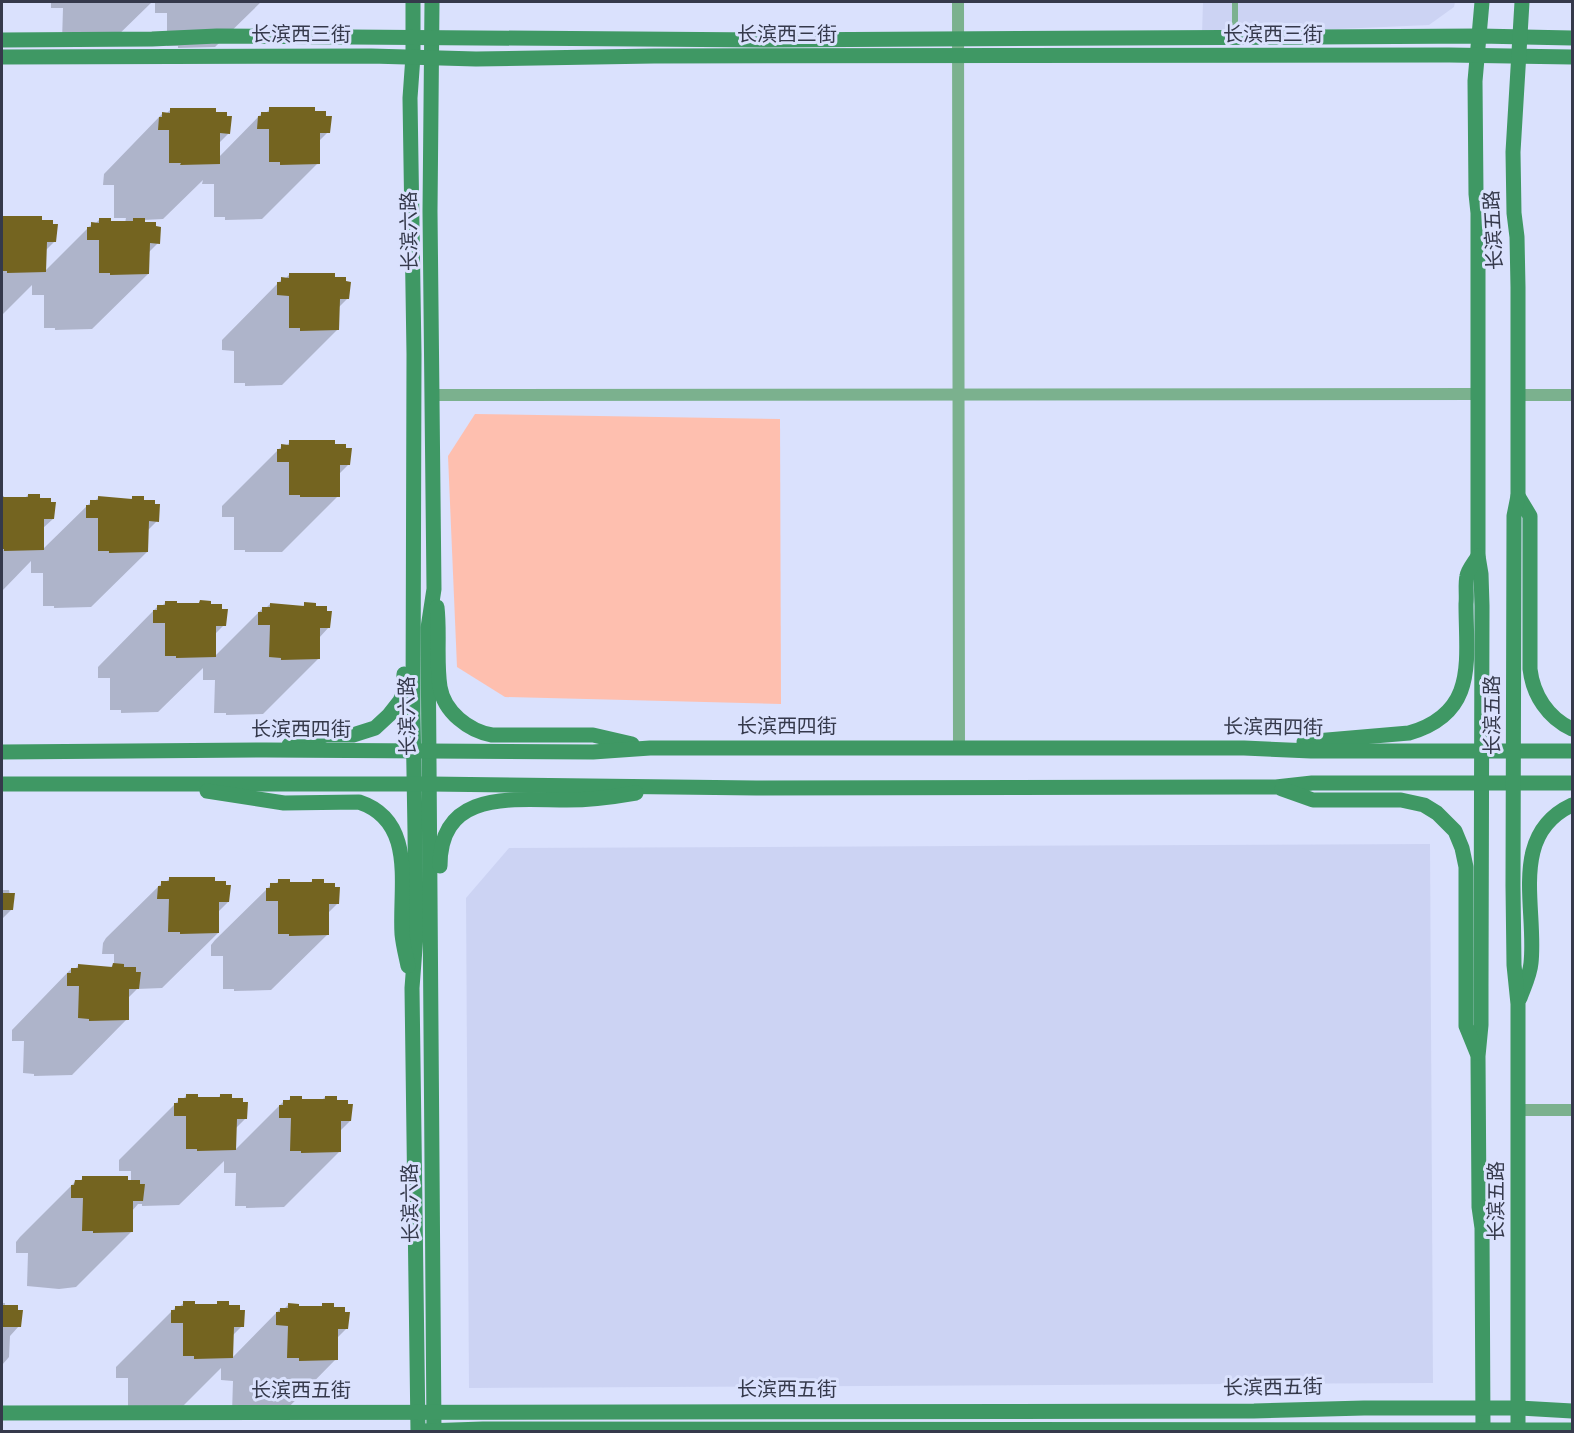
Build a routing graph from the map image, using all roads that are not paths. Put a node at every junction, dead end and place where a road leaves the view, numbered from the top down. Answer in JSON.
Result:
{"nodes":[{"id":1,"x":413,"y":2,"type":"edge"},
{"id":2,"x":432,"y":2,"type":"edge"},
{"id":3,"x":958,"y":2,"type":"edge"},
{"id":4,"x":1235,"y":2,"type":"edge"},
{"id":5,"x":1482,"y":2,"type":"edge"},
{"id":6,"x":1522,"y":2,"type":"edge"},
{"id":7,"x":413,"y":36,"type":"junction"},
{"id":8,"x":432,"y":36,"type":"junction"},
{"id":9,"x":1480,"y":36,"type":"junction"},
{"id":10,"x":1520,"y":36,"type":"junction"},
{"id":11,"x":1235,"y":38,"type":"junction"},
{"id":12,"x":1572,"y":38,"type":"edge"},
{"id":13,"x":958,"y":39,"type":"junction"},
{"id":14,"x":2,"y":40,"type":"edge"},
{"id":15,"x":413,"y":56,"type":"junction"},
{"id":16,"x":432,"y":56,"type":"junction"},
{"id":17,"x":958,"y":56,"type":"junction"},
{"id":18,"x":1478,"y":56,"type":"junction"},
{"id":19,"x":1519,"y":56,"type":"junction"},
{"id":20,"x":2,"y":57,"type":"edge"},
{"id":21,"x":1572,"y":57,"type":"edge"},
{"id":22,"x":958,"y":394,"type":"junction"},
{"id":23,"x":1478,"y":394,"type":"junction"},
{"id":24,"x":432,"y":395,"type":"junction"},
{"id":25,"x":1518,"y":395,"type":"junction"},
{"id":26,"x":1572,"y":395,"type":"edge"},
{"id":27,"x":1518,"y":496,"type":"junction"},
{"id":28,"x":1478,"y":556,"type":"junction"},
{"id":29,"x":414,"y":588,"type":"junction"},
{"id":30,"x":434,"y":589,"type":"junction"},
{"id":31,"x":1572,"y":729,"type":"edge"},
{"id":32,"x":650,"y":748,"type":"junction"},
{"id":33,"x":959,"y":748,"type":"junction"},
{"id":34,"x":1244,"y":748,"type":"junction"},
{"id":35,"x":266,"y":750,"type":"junction"},
{"id":36,"x":422,"y":751,"type":"junction"},
{"id":37,"x":1482,"y":751,"type":"junction"},
{"id":38,"x":1572,"y":751,"type":"edge"},
{"id":39,"x":2,"y":752,"type":"edge"},
{"id":40,"x":1514,"y":752,"type":"junction"},
{"id":41,"x":163,"y":783,"type":"junction"},
{"id":42,"x":414,"y":783,"type":"junction"},
{"id":43,"x":430,"y":783,"type":"junction"},
{"id":44,"x":1482,"y":783,"type":"junction"},
{"id":45,"x":1514,"y":783,"type":"junction"},
{"id":46,"x":1572,"y":783,"type":"edge"},
{"id":47,"x":2,"y":784,"type":"edge"},
{"id":48,"x":1276,"y":787,"type":"junction"},
{"id":49,"x":672,"y":788,"type":"junction"},
{"id":50,"x":1572,"y":805,"type":"edge"},
{"id":51,"x":412,"y":988,"type":"junction"},
{"id":52,"x":430,"y":988,"type":"junction"},
{"id":53,"x":1518,"y":1004,"type":"junction"},
{"id":54,"x":1478,"y":1056,"type":"junction"},
{"id":55,"x":1518,"y":1110,"type":"junction"},
{"id":56,"x":1572,"y":1110,"type":"edge"},
{"id":57,"x":1483,"y":1408,"type":"junction"},
{"id":58,"x":1518,"y":1408,"type":"junction"},
{"id":59,"x":1572,"y":1411,"type":"edge"},
{"id":60,"x":418,"y":1412,"type":"junction"},
{"id":61,"x":434,"y":1412,"type":"junction"},
{"id":62,"x":2,"y":1413,"type":"edge"},
{"id":63,"x":1483,"y":1429,"type":"junction"},
{"id":64,"x":1518,"y":1429,"type":"junction"},
{"id":65,"x":1124,"y":1430,"type":"edge"},
{"id":66,"x":1572,"y":1430,"type":"edge"},
{"id":67,"x":420,"y":1431,"type":"edge"},
{"id":68,"x":434,"y":1431,"type":"edge"}],
"edges":[{"from":1,"to":7,"type":"main road","name":"长滨六路"},
{"from":2,"to":8,"type":"main road","name":"长滨六路"},
{"from":3,"to":13,"type":"street"},
{"from":4,"to":11,"type":"lane"},
{"from":5,"to":9,"type":"main road","name":"长滨五路"},
{"from":6,"to":10,"type":"main road","name":"长滨五路"},
{"from":7,"to":8,"type":"main road","name":"长滨西三街"},
{"from":7,"to":14,"type":"main road","name":"长滨西三街"},
{"from":7,"to":15,"type":"main road","name":"长滨六路"},
{"from":8,"to":13,"type":"main road","name":"长滨西三街"},
{"from":8,"to":16,"type":"main road","name":"长滨六路"},
{"from":9,"to":10,"type":"main road","name":"长滨西三街"},
{"from":9,"to":11,"type":"main road","name":"长滨西三街"},
{"from":9,"to":18,"type":"main road","name":"长滨五路"},
{"from":10,"to":12,"type":"main road","name":"长滨西三街"},
{"from":10,"to":19,"type":"main road","name":"长滨五路"},
{"from":11,"to":13,"type":"main road","name":"长滨西三街"},
{"from":13,"to":17,"type":"street"},
{"from":15,"to":16,"type":"main road","name":"长滨西三街"},
{"from":15,"to":20,"type":"main road","name":"长滨西三街"},
{"from":15,"to":29,"type":"main road","name":"长滨六路"},
{"from":16,"to":17,"type":"main road","name":"长滨西三街"},
{"from":16,"to":24,"type":"main road","name":"长滨六路"},
{"from":17,"to":18,"type":"main road","name":"长滨西三街"},
{"from":17,"to":22,"type":"street"},
{"from":18,"to":19,"type":"main road","name":"长滨西三街"},
{"from":18,"to":23,"type":"main road","name":"长滨五路"},
{"from":19,"to":21,"type":"main road","name":"长滨西三街"},
{"from":19,"to":25,"type":"main road","name":"长滨五路"},
{"from":22,"to":23,"type":"street"},
{"from":22,"to":24,"type":"street"},
{"from":22,"to":33,"type":"street"},
{"from":23,"to":28,"type":"main road","name":"长滨五路"},
{"from":24,"to":30,"type":"main road","name":"长滨六路"},
{"from":25,"to":26,"type":"street"},
{"from":25,"to":27,"type":"main road","name":"长滨五路"},
{"from":27,"to":31,"type":"main road"},
{"from":27,"to":40,"type":"main road","name":"长滨五路"},
{"from":28,"to":34,"type":"main road"},
{"from":28,"to":37,"type":"main road","name":"长滨五路"},
{"from":29,"to":35,"type":"main road"},
{"from":29,"to":36,"type":"main road","name":"长滨六路"},
{"from":30,"to":32,"type":"main road"},
{"from":30,"to":36,"type":"main road","name":"长滨六路"},
{"from":32,"to":33,"type":"main road","name":"长滨西四街"},
{"from":32,"to":36,"type":"main road","name":"长滨西四街"},
{"from":33,"to":34,"type":"main road","name":"长滨西四街"},
{"from":34,"to":37,"type":"main road","name":"长滨西四街"},
{"from":35,"to":36,"type":"main road","name":"长滨西四街"},
{"from":35,"to":39,"type":"main road","name":"长滨西四街"},
{"from":36,"to":42,"type":"main road","name":"长滨六路"},
{"from":36,"to":43,"type":"main road","name":"长滨六路"},
{"from":37,"to":40,"type":"main road","name":"长滨西四街"},
{"from":37,"to":44,"type":"main road","name":"长滨五路"},
{"from":38,"to":40,"type":"main road","name":"长滨西四街"},
{"from":40,"to":45,"type":"main road","name":"长滨五路"},
{"from":41,"to":42,"type":"main road"},
{"from":41,"to":47,"type":"main road"},
{"from":41,"to":51,"type":"main road"},
{"from":42,"to":43,"type":"main road"},
{"from":42,"to":51,"type":"main road","name":"长滨六路"},
{"from":43,"to":49,"type":"main road"},
{"from":43,"to":52,"type":"main road","name":"长滨六路"},
{"from":44,"to":45,"type":"main road"},
{"from":44,"to":48,"type":"main road"},
{"from":44,"to":54,"type":"main road","name":"长滨五路"},
{"from":45,"to":46,"type":"main road"},
{"from":45,"to":53,"type":"main road","name":"长滨五路"},
{"from":48,"to":49,"type":"main road"},
{"from":48,"to":54,"type":"main road"},
{"from":49,"to":52,"type":"main road"},
{"from":50,"to":53,"type":"main road"},
{"from":51,"to":60,"type":"main road","name":"长滨六路"},
{"from":52,"to":61,"type":"main road","name":"长滨六路"},
{"from":53,"to":55,"type":"main road","name":"长滨五路"},
{"from":54,"to":57,"type":"main road","name":"长滨五路"},
{"from":55,"to":56,"type":"street"},
{"from":55,"to":58,"type":"main road","name":"长滨五路"},
{"from":57,"to":58,"type":"main road","name":"长滨西五街"},
{"from":57,"to":61,"type":"main road","name":"长滨西五街"},
{"from":57,"to":63,"type":"main road","name":"长滨五路"},
{"from":58,"to":59,"type":"main road","name":"长滨西五街"},
{"from":58,"to":64,"type":"main road","name":"长滨五路"},
{"from":60,"to":61,"type":"main road","name":"长滨西五街"},
{"from":60,"to":62,"type":"main road","name":"长滨西五街"},
{"from":60,"to":67,"type":"main road","name":"长滨六路"},
{"from":61,"to":68,"type":"main road","name":"长滨六路"},
{"from":63,"to":64,"type":"main road","name":"长滨西五街"},
{"from":63,"to":65,"type":"main road","name":"长滨西五街"},
{"from":64,"to":66,"type":"main road","name":"长滨西五街"},
{"from":65,"to":68,"type":"main road","name":"长滨西五街"},
{"from":67,"to":68,"type":"main road","name":"长滨西五街"}]}
